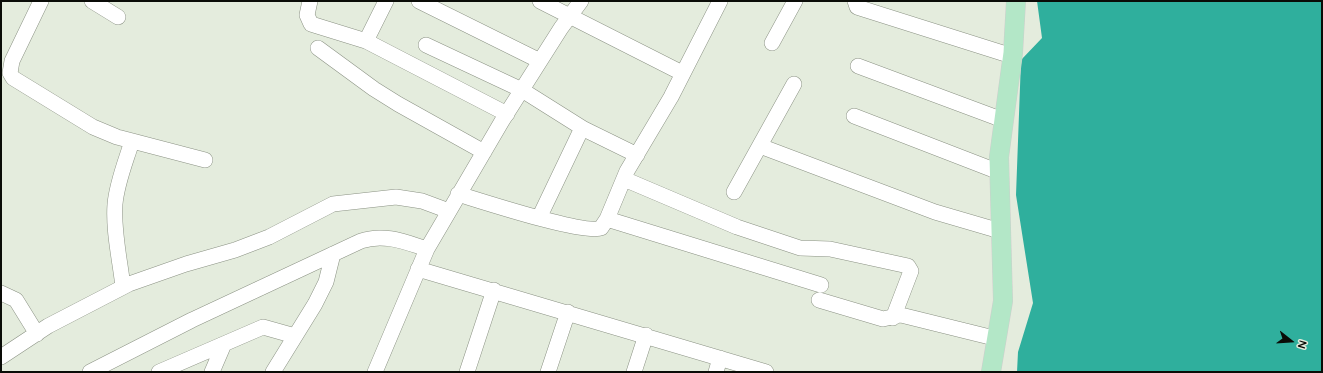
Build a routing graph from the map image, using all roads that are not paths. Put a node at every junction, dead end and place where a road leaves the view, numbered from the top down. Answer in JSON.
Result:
{"nodes":[{"id":1,"x":92,"y":1,"type":"edge"},
{"id":2,"x":310,"y":1,"type":"edge"},
{"id":3,"x":386,"y":1,"type":"edge"},
{"id":4,"x":540,"y":1,"type":"edge"},
{"id":5,"x":581,"y":1,"type":"edge"},
{"id":6,"x":720,"y":1,"type":"edge"},
{"id":7,"x":795,"y":1,"type":"edge"},
{"id":8,"x":855,"y":1,"type":"edge"},
{"id":9,"x":1016,"y":1,"type":"edge"},
{"id":10,"x":419,"y":2,"type":"edge"},
{"id":11,"x":36,"y":3,"type":"edge"},
{"id":12,"x":118,"y":17,"type":"dead end"},
{"id":13,"x":570,"y":17,"type":"junction"},
{"id":14,"x":366,"y":41,"type":"junction"},
{"id":15,"x":772,"y":43,"type":"dead end"},
{"id":16,"x":426,"y":45,"type":"dead end"},
{"id":17,"x":318,"y":48,"type":"dead end"},
{"id":18,"x":1012,"y":56,"type":"junction"},
{"id":19,"x":540,"y":61,"type":"junction"},
{"id":20,"x":858,"y":66,"type":"dead end"},
{"id":21,"x":682,"y":73,"type":"junction"},
{"id":22,"x":794,"y":84,"type":"dead end"},
{"id":23,"x":522,"y":90,"type":"junction"},
{"id":24,"x":507,"y":114,"type":"junction"},
{"id":25,"x":854,"y":116,"type":"dead end"},
{"id":26,"x":1003,"y":120,"type":"junction"},
{"id":27,"x":582,"y":128,"type":"junction"},
{"id":28,"x":132,"y":141,"type":"junction"},
{"id":29,"x":760,"y":146,"type":"junction"},
{"id":30,"x":484,"y":152,"type":"junction"},
{"id":31,"x":637,"y":155,"type":"junction"},
{"id":32,"x":205,"y":160,"type":"dead end"},
{"id":33,"x":999,"y":172,"type":"junction"},
{"id":34,"x":624,"y":179,"type":"junction"},
{"id":35,"x":734,"y":192,"type":"dead end"},
{"id":36,"x":458,"y":194,"type":"junction"},
{"id":37,"x":449,"y":210,"type":"junction"},
{"id":38,"x":539,"y":218,"type":"junction"},
{"id":39,"x":606,"y":219,"type":"junction"},
{"id":40,"x":1000,"y":231,"type":"junction"},
{"id":41,"x":427,"y":249,"type":"junction"},
{"id":42,"x":333,"y":254,"type":"junction"},
{"id":43,"x":418,"y":268,"type":"junction"},
{"id":44,"x":821,"y":285,"type":"dead end"},
{"id":45,"x":123,"y":287,"type":"junction"},
{"id":46,"x":494,"y":290,"type":"junction"},
{"id":47,"x":1,"y":293,"type":"edge"},
{"id":48,"x":819,"y":300,"type":"dead end"},
{"id":49,"x":568,"y":312,"type":"junction"},
{"id":50,"x":892,"y":318,"type":"junction"},
{"id":51,"x":37,"y":334,"type":"junction"},
{"id":52,"x":646,"y":335,"type":"junction"},
{"id":53,"x":295,"y":336,"type":"junction"},
{"id":54,"x":998,"y":339,"type":"junction"},
{"id":55,"x":224,"y":344,"type":"junction"},
{"id":56,"x":1,"y":357,"type":"edge"},
{"id":57,"x":720,"y":358,"type":"junction"},
{"id":58,"x":90,"y":372,"type":"edge"},
{"id":59,"x":159,"y":372,"type":"edge"},
{"id":60,"x":212,"y":372,"type":"edge"},
{"id":61,"x":273,"y":372,"type":"edge"},
{"id":62,"x":375,"y":372,"type":"edge"},
{"id":63,"x":467,"y":372,"type":"edge"},
{"id":64,"x":548,"y":372,"type":"edge"},
{"id":65,"x":634,"y":372,"type":"edge"},
{"id":66,"x":716,"y":372,"type":"edge"},
{"id":67,"x":766,"y":372,"type":"edge"},
{"id":68,"x":991,"y":372,"type":"edge"}],
"edges":[{"from":1,"to":12,"type":"street"},
{"from":2,"to":14,"type":"street"},
{"from":3,"to":14,"type":"street"},
{"from":4,"to":13,"type":"street"},
{"from":5,"to":13,"type":"street"},
{"from":6,"to":21,"type":"street"},
{"from":7,"to":15,"type":"street"},
{"from":8,"to":18,"type":"street"},
{"from":9,"to":18,"type":"main road"},
{"from":10,"to":19,"type":"street"},
{"from":11,"to":28,"type":"street"},
{"from":13,"to":19,"type":"street"},
{"from":13,"to":21,"type":"street"},
{"from":14,"to":24,"type":"street"},
{"from":16,"to":23,"type":"street"},
{"from":17,"to":30,"type":"street"},
{"from":18,"to":26,"type":"main road"},
{"from":19,"to":23,"type":"street"},
{"from":20,"to":26,"type":"street"},
{"from":21,"to":31,"type":"street"},
{"from":22,"to":29,"type":"street"},
{"from":23,"to":24,"type":"street"},
{"from":23,"to":27,"type":"street"},
{"from":24,"to":30,"type":"street"},
{"from":25,"to":33,"type":"street"},
{"from":26,"to":33,"type":"main road"},
{"from":27,"to":31,"type":"street"},
{"from":27,"to":38,"type":"street"},
{"from":28,"to":32,"type":"street"},
{"from":28,"to":45,"type":"street"},
{"from":29,"to":35,"type":"street"},
{"from":29,"to":40,"type":"street"},
{"from":30,"to":36,"type":"street"},
{"from":31,"to":34,"type":"street"},
{"from":33,"to":40,"type":"main road"},
{"from":34,"to":39,"type":"street"},
{"from":34,"to":50,"type":"street"},
{"from":36,"to":37,"type":"street"},
{"from":36,"to":38,"type":"street"},
{"from":37,"to":41,"type":"street"},
{"from":37,"to":45,"type":"street"},
{"from":38,"to":39,"type":"street"},
{"from":39,"to":44,"type":"street"},
{"from":40,"to":54,"type":"main road"},
{"from":41,"to":42,"type":"street"},
{"from":41,"to":43,"type":"street"},
{"from":42,"to":53,"type":"street"},
{"from":42,"to":58,"type":"street"},
{"from":43,"to":46,"type":"street"},
{"from":43,"to":62,"type":"street"},
{"from":45,"to":51,"type":"street"},
{"from":46,"to":49,"type":"street"},
{"from":46,"to":63,"type":"street"},
{"from":47,"to":51,"type":"street"},
{"from":48,"to":50,"type":"street"},
{"from":49,"to":52,"type":"street"},
{"from":49,"to":64,"type":"street"},
{"from":50,"to":54,"type":"street"},
{"from":51,"to":56,"type":"street"},
{"from":52,"to":57,"type":"street"},
{"from":52,"to":65,"type":"street"},
{"from":53,"to":55,"type":"street"},
{"from":53,"to":61,"type":"street"},
{"from":54,"to":68,"type":"main road"},
{"from":55,"to":59,"type":"street"},
{"from":55,"to":60,"type":"street"},
{"from":57,"to":66,"type":"street"},
{"from":57,"to":67,"type":"street"}]}
